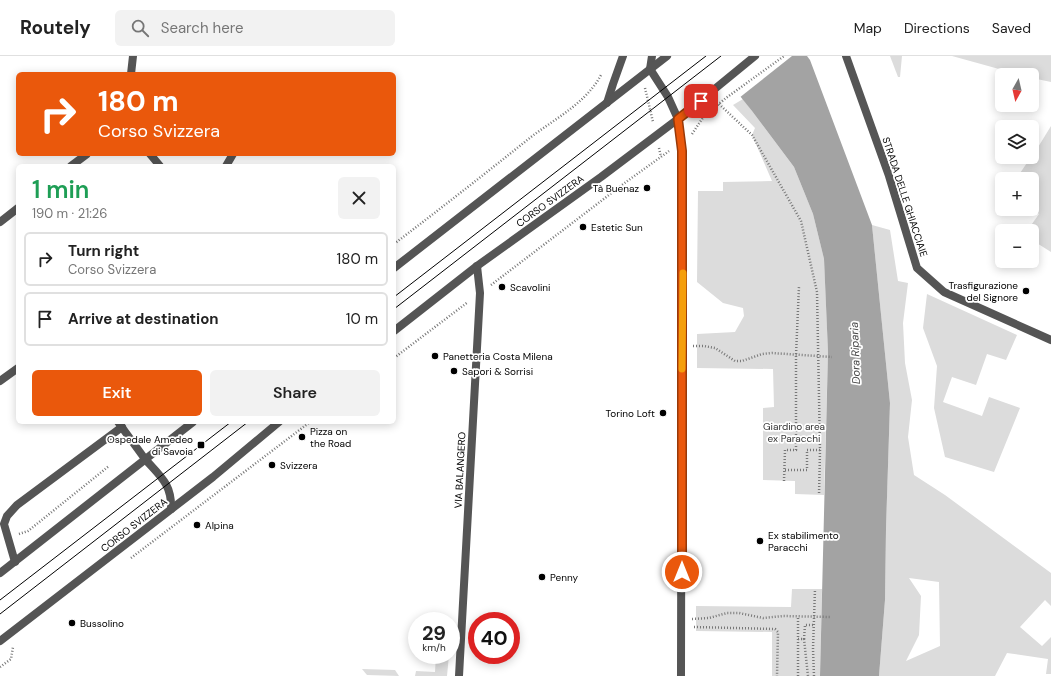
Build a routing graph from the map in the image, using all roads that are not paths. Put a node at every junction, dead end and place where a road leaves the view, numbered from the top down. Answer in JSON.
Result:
{"nodes":[{"id":1,"x":133,"y":56,"type":"edge"},
{"id":2,"x":623,"y":56,"type":"edge"},
{"id":3,"x":652,"y":56,"type":"edge"},
{"id":4,"x":667,"y":56,"type":"edge"},
{"id":5,"x":755,"y":56,"type":"edge"},
{"id":6,"x":846,"y":56,"type":"edge"},
{"id":7,"x":650,"y":69,"type":"junction"},
{"id":8,"x":131,"y":72,"type":"edge"},
{"id":9,"x":607,"y":103,"type":"junction"},
{"id":10,"x":678,"y":119,"type":"junction"},
{"id":11,"x":84,"y":156,"type":"edge"},
{"id":12,"x":152,"y":156,"type":"edge"},
{"id":13,"x":74,"y":164,"type":"edge"},
{"id":14,"x":158,"y":164,"type":"edge"},
{"id":15,"x":16,"y":210,"type":"edge"},
{"id":16,"x":0,"y":222,"type":"edge"},
{"id":17,"x":396,"y":266,"type":"edge"},
{"id":18,"x":477,"y":266,"type":"junction"},
{"id":19,"x":396,"y":329,"type":"edge"},
{"id":20,"x":1051,"y":340,"type":"edge"},
{"id":21,"x":16,"y":369,"type":"edge"},
{"id":22,"x":1,"y":378,"type":"edge"},
{"id":23,"x":190,"y":424,"type":"edge"},
{"id":24,"x":277,"y":424,"type":"edge"},
{"id":25,"x":120,"y":425,"type":"edge"},
{"id":26,"x":145,"y":459,"type":"junction"},
{"id":27,"x":171,"y":509,"type":"junction"},
{"id":28,"x":15,"y":562,"type":"junction"},
{"id":29,"x":0,"y":573,"type":"edge"},
{"id":30,"x":0,"y":641,"type":"edge"},
{"id":31,"x":458,"y":676,"type":"edge"},
{"id":32,"x":681,"y":676,"type":"edge"}],
"edges":[{"from":1,"to":8,"type":"street"},
{"from":2,"to":9,"type":"street"},
{"from":3,"to":7,"type":"street"},
{"from":4,"to":7,"type":"street"},
{"from":5,"to":10,"type":"street","name":"CORSO SVIZZERA"},
{"from":6,"to":20,"type":"street","name":"STRADA DELLE GHIACCIAIE"},
{"from":7,"to":9,"type":"street"},
{"from":7,"to":10,"type":"street"},
{"from":9,"to":17,"type":"street"},
{"from":10,"to":18,"type":"street","name":"CORSO SVIZZERA"},
{"from":10,"to":32,"type":"street"},
{"from":11,"to":13,"type":"street"},
{"from":12,"to":14,"type":"street"},
{"from":15,"to":16,"type":"street"},
{"from":18,"to":19,"type":"street","name":"CORSO SVIZZERA"},
{"from":18,"to":31,"type":"street","name":"VIA BALANGERO"},
{"from":21,"to":22,"type":"street"},
{"from":23,"to":26,"type":"street"},
{"from":24,"to":27,"type":"street","name":"CORSO SVIZZERA"},
{"from":25,"to":26,"type":"street"},
{"from":25,"to":28,"type":"street"},
{"from":26,"to":27,"type":"street"},
{"from":26,"to":28,"type":"street"},
{"from":27,"to":30,"type":"street","name":"CORSO SVIZZERA"},
{"from":28,"to":29,"type":"street"}]}
